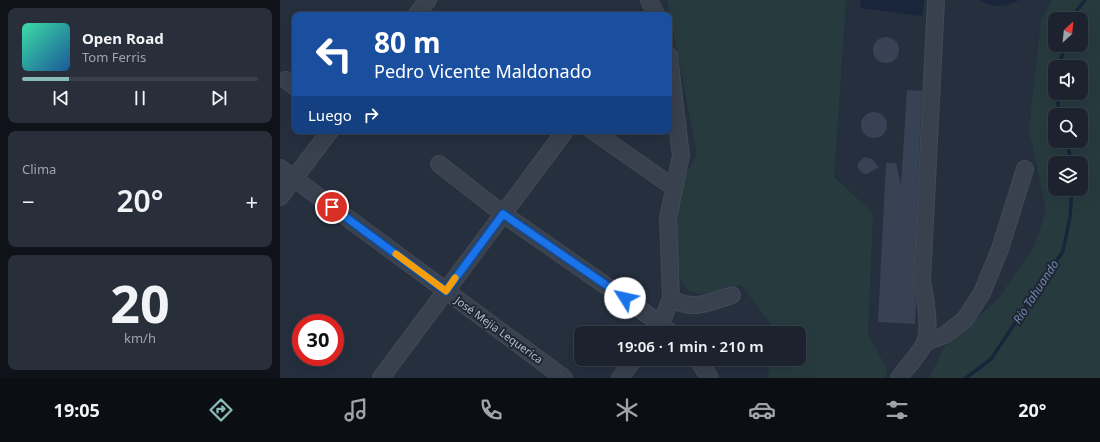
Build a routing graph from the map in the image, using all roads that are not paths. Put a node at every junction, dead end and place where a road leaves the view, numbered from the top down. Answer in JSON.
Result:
{"nodes":[{"id":1,"x":936,"y":0,"type":"edge"},
{"id":2,"x":672,"y":81,"type":"edge"},
{"id":3,"x":328,"y":134,"type":"edge"},
{"id":4,"x":563,"y":134,"type":"edge"},
{"id":5,"x":597,"y":134,"type":"edge"},
{"id":6,"x":439,"y":164,"type":"dead end"},
{"id":7,"x":280,"y":168,"type":"edge"},
{"id":8,"x":1025,"y":169,"type":"dead end"},
{"id":9,"x":294,"y":179,"type":"junction"},
{"id":10,"x":673,"y":187,"type":"junction"},
{"id":11,"x":280,"y":197,"type":"edge"},
{"id":12,"x":503,"y":214,"type":"junction"},
{"id":13,"x":446,"y":291,"type":"junction"},
{"id":14,"x":732,"y":295,"type":"dead end"},
{"id":15,"x":672,"y":298,"type":"junction"},
{"id":16,"x":657,"y":326,"type":"edge"},
{"id":17,"x":663,"y":326,"type":"edge"},
{"id":18,"x":925,"y":342,"type":"junction"},
{"id":19,"x":629,"y":366,"type":"edge"},
{"id":20,"x":702,"y":366,"type":"edge"},
{"id":21,"x":381,"y":378,"type":"edge"},
{"id":22,"x":564,"y":378,"type":"edge"},
{"id":23,"x":620,"y":378,"type":"edge"},
{"id":24,"x":710,"y":378,"type":"edge"},
{"id":25,"x":899,"y":378,"type":"edge"}],
"edges":[{"from":1,"to":18,"type":"street"},
{"from":2,"to":10,"type":"street"},
{"from":3,"to":9,"type":"street"},
{"from":4,"to":12,"type":"street"},
{"from":5,"to":10,"type":"street"},
{"from":6,"to":12,"type":"street"},
{"from":7,"to":9,"type":"street","name":"José Mejia Lequerica"},
{"from":8,"to":18,"type":"street"},
{"from":9,"to":11,"type":"street"},
{"from":9,"to":13,"type":"street","name":"José Mejia Lequerica"},
{"from":10,"to":15,"type":"street"},
{"from":12,"to":13,"type":"street"},
{"from":12,"to":16,"type":"street"},
{"from":13,"to":21,"type":"street"},
{"from":13,"to":22,"type":"street","name":"José Mejia Lequerica"},
{"from":14,"to":15,"type":"street"},
{"from":15,"to":17,"type":"street"},
{"from":18,"to":25,"type":"street"},
{"from":19,"to":23,"type":"street"},
{"from":20,"to":24,"type":"street"}]}
